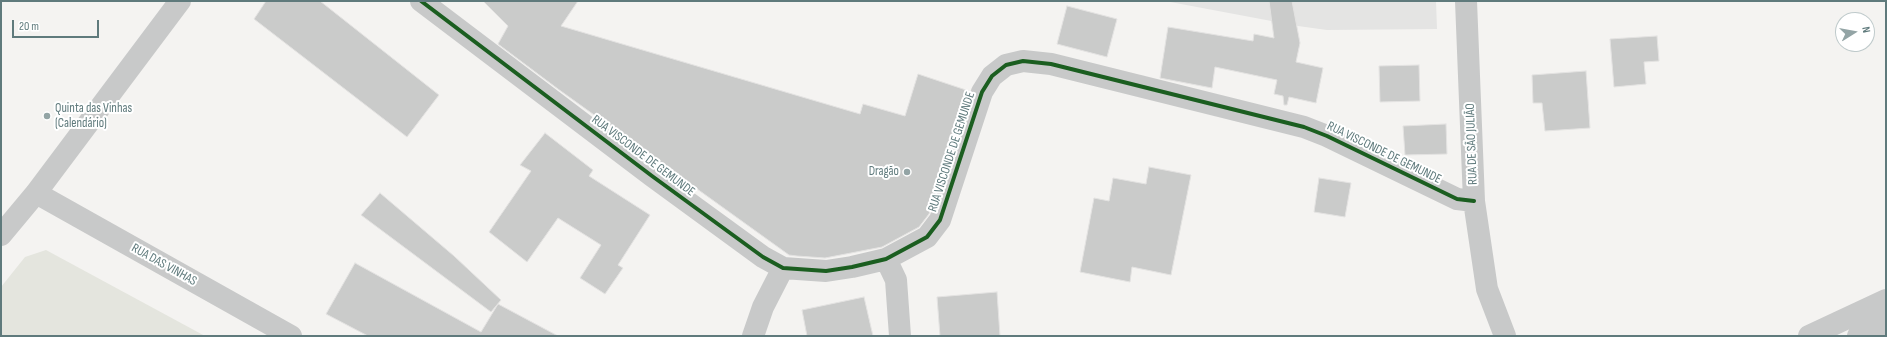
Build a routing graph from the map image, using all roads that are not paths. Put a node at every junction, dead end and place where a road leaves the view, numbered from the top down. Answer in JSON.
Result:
{"nodes":[{"id":1,"x":180,"y":1,"type":"edge"},
{"id":2,"x":421,"y":1,"type":"edge"},
{"id":3,"x":1466,"y":1,"type":"edge"},
{"id":4,"x":36,"y":193,"type":"junction"},
{"id":5,"x":1474,"y":201,"type":"junction"},
{"id":6,"x":1,"y":236,"type":"edge"},
{"id":7,"x":886,"y":259,"type":"junction"},
{"id":8,"x":783,"y":268,"type":"junction"},
{"id":9,"x":1886,"y":300,"type":"edge"},
{"id":10,"x":1886,"y":323,"type":"edge"},
{"id":11,"x":1504,"y":334,"type":"edge"},
{"id":12,"x":291,"y":336,"type":"edge"},
{"id":13,"x":753,"y":336,"type":"edge"},
{"id":14,"x":900,"y":336,"type":"edge"},
{"id":15,"x":1809,"y":336,"type":"edge"},
{"id":16,"x":1858,"y":336,"type":"edge"}],
"edges":[{"from":1,"to":4,"type":"street"},
{"from":2,"to":8,"type":"street","name":"RUA VISCONDE DE GEMUNDE"},
{"from":3,"to":5,"type":"street","name":"RUA DE SÃO JULIÃO"},
{"from":4,"to":6,"type":"street"},
{"from":4,"to":12,"type":"street","name":"RUA DAS VINHAS"},
{"from":5,"to":7,"type":"street","name":"RUA VISCONDE DE GEMUNDE"},
{"from":5,"to":11,"type":"street","name":"RUA DE SÃO JULIÃO"},
{"from":7,"to":8,"type":"street","name":"RUA VISCONDE DE GEMUNDE"},
{"from":7,"to":14,"type":"street"},
{"from":8,"to":13,"type":"street"},
{"from":9,"to":15,"type":"street"},
{"from":10,"to":16,"type":"street"}]}
